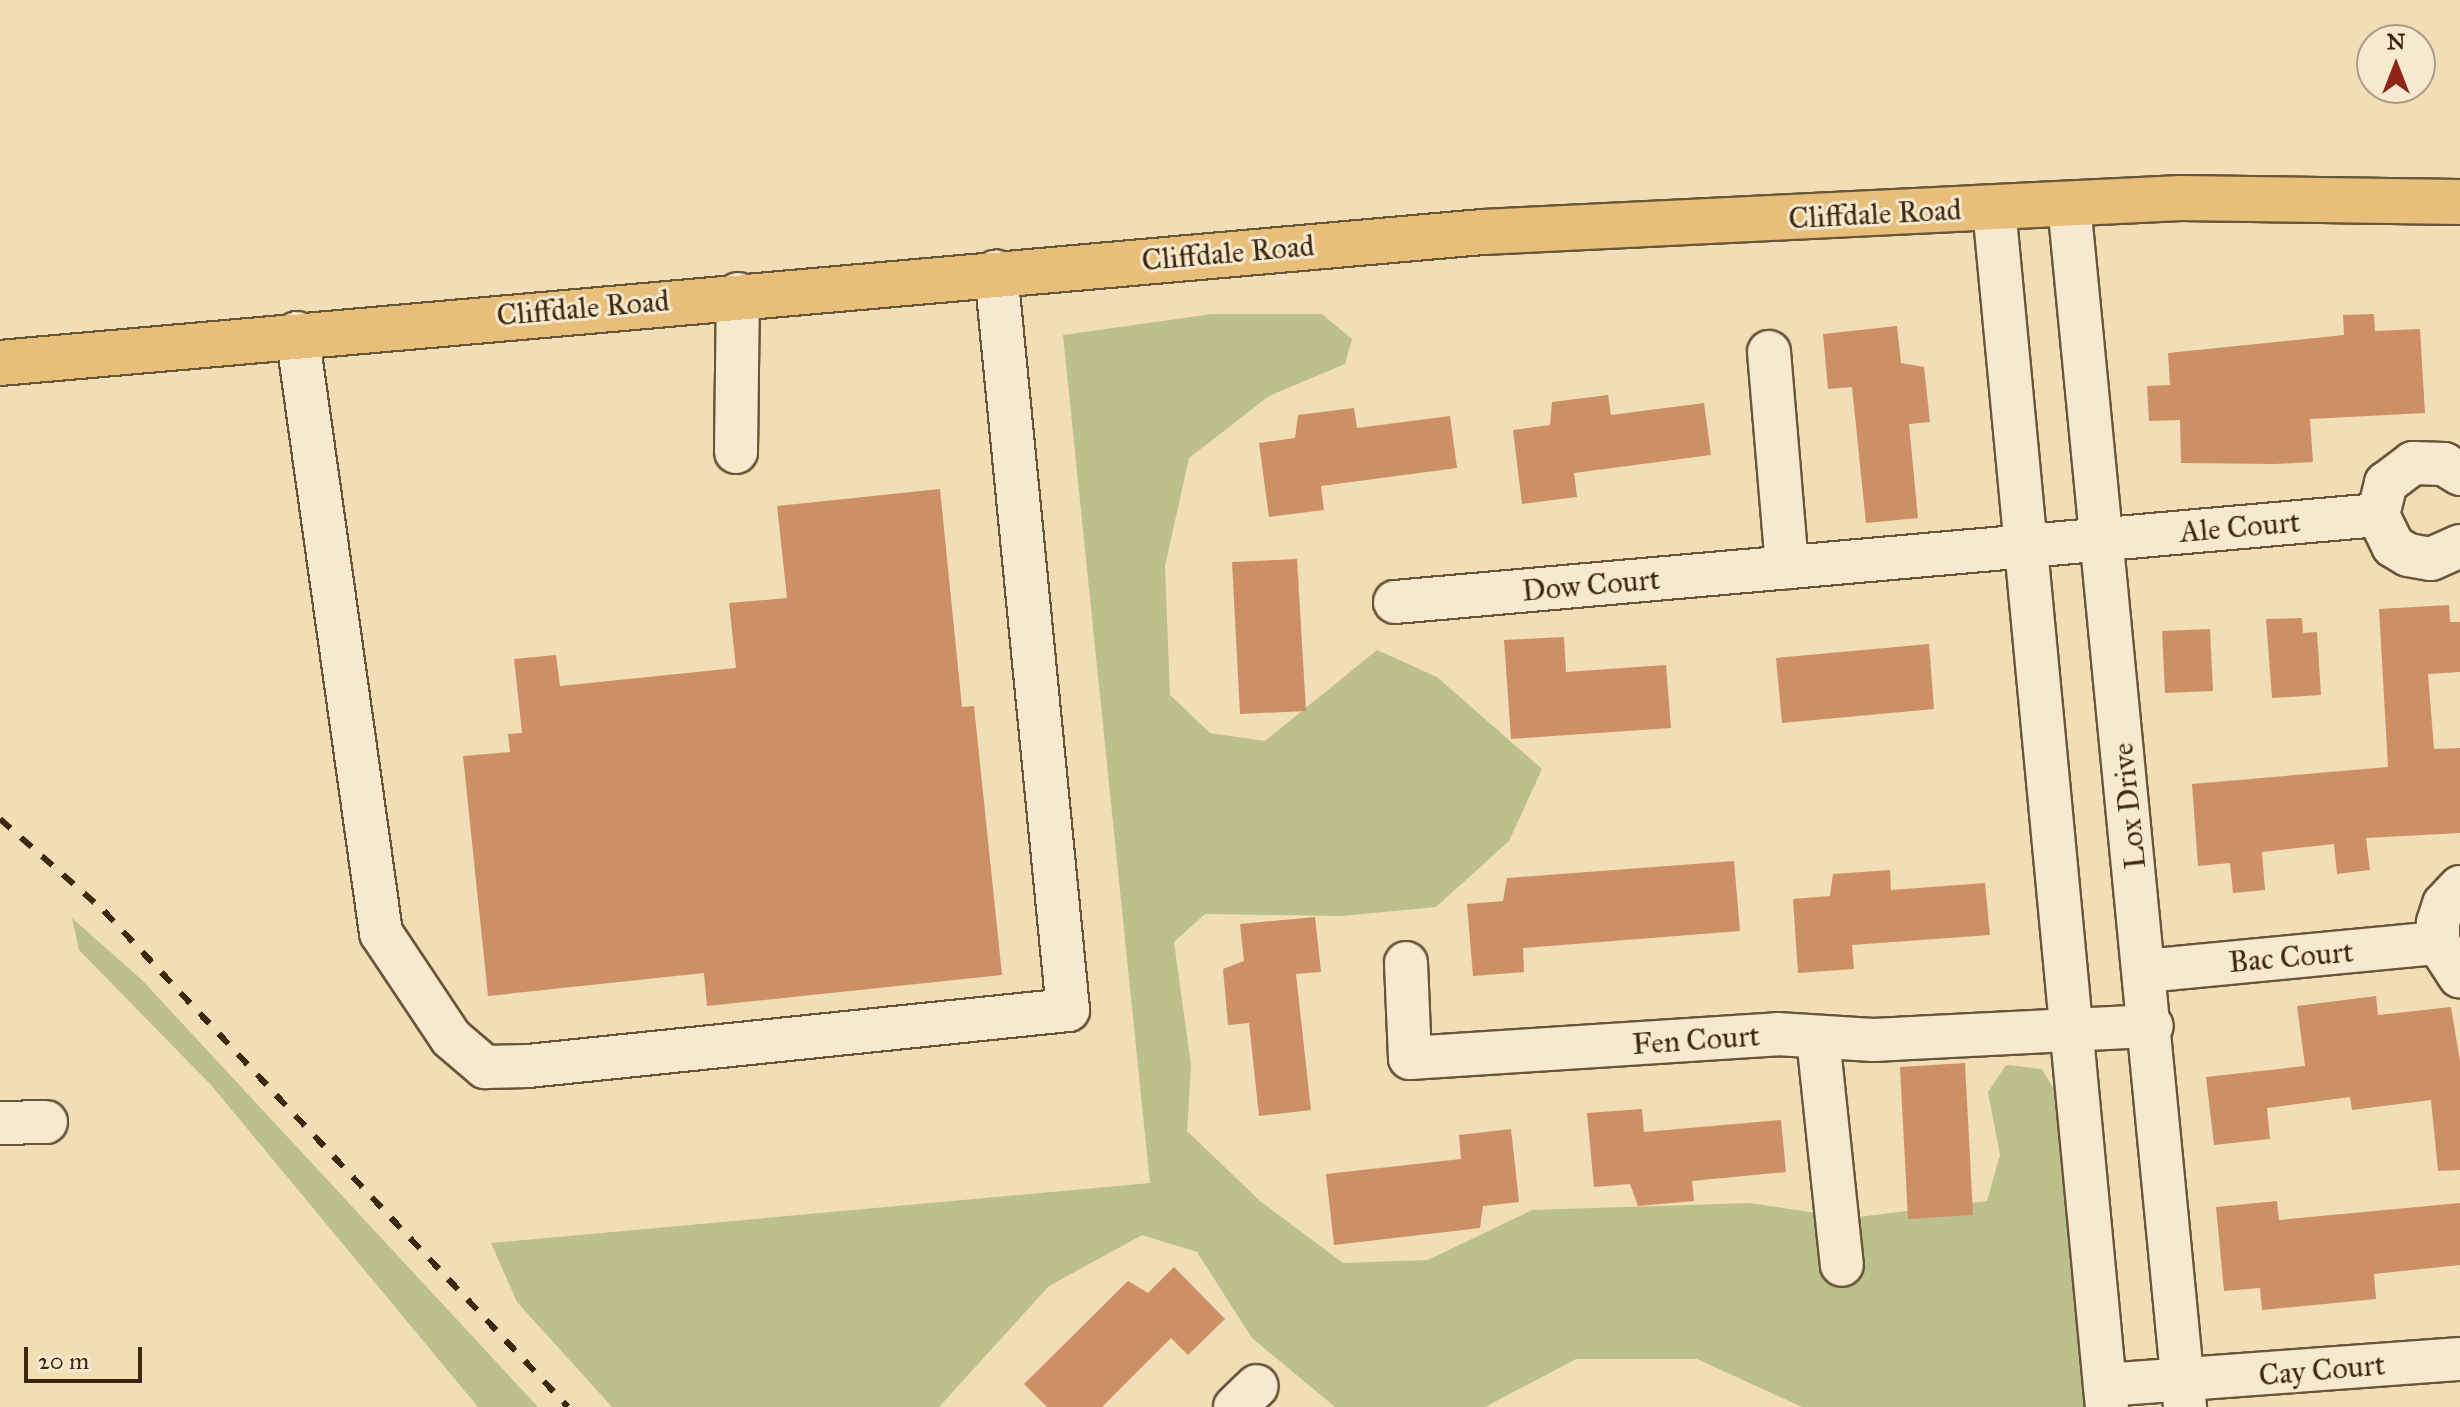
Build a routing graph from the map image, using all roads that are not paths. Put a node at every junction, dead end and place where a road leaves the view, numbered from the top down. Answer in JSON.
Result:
{"nodes":[{"id":1,"x":2460,"y":202,"type":"edge"},
{"id":2,"x":2069,"y":204,"type":"junction"},
{"id":3,"x":1994,"y":208,"type":"junction"},
{"id":4,"x":996,"y":272,"type":"junction"},
{"id":5,"x":738,"y":294,"type":"junction"},
{"id":6,"x":297,"y":333,"type":"junction"},
{"id":7,"x":1769,"y":352,"type":"dead end"},
{"id":8,"x":0,"y":363,"type":"edge"},
{"id":9,"x":736,"y":452,"type":"dead end"},
{"id":10,"x":2460,"y":474,"type":"edge"},
{"id":11,"x":2378,"y":515,"type":"junction"},
{"id":12,"x":2102,"y":539,"type":"junction"},
{"id":13,"x":2030,"y":546,"type":"junction"},
{"id":14,"x":2460,"y":546,"type":"edge"},
{"id":15,"x":1787,"y":567,"type":"junction"},
{"id":16,"x":1395,"y":602,"type":"dead end"},
{"id":17,"x":2460,"y":887,"type":"edge"},
{"id":18,"x":2449,"y":960,"type":"edge"},
{"id":19,"x":1406,"y":963,"type":"dead end"},
{"id":20,"x":2145,"y":971,"type":"junction"},
{"id":21,"x":2152,"y":1026,"type":"junction"},
{"id":22,"x":2076,"y":1033,"type":"junction"},
{"id":23,"x":1818,"y":1038,"type":"junction"},
{"id":24,"x":46,"y":1122,"type":"dead end"},
{"id":25,"x":0,"y":1123,"type":"edge"},
{"id":26,"x":1842,"y":1265,"type":"dead end"},
{"id":27,"x":2460,"y":1359,"type":"edge"},
{"id":28,"x":2184,"y":1394,"type":"edge"},
{"id":29,"x":2106,"y":1396,"type":"edge"}],
"edges":[{"from":1,"to":2,"type":"main road","name":"Cliffdale Road"},
{"from":2,"to":3,"type":"main road","name":"Cliffdale Road"},
{"from":2,"to":12,"type":"street","name":"Lox Drive"},
{"from":3,"to":4,"type":"main road","name":"Cliffdale Road"},
{"from":3,"to":13,"type":"street"},
{"from":4,"to":5,"type":"main road","name":"Cliffdale Road"},
{"from":4,"to":6,"type":"street"},
{"from":5,"to":6,"type":"main road","name":"Cliffdale Road"},
{"from":5,"to":9,"type":"street"},
{"from":6,"to":8,"type":"main road","name":"Cliffdale Road"},
{"from":7,"to":15,"type":"street"},
{"from":10,"to":11,"type":"street"},
{"from":11,"to":12,"type":"street","name":"Ale Court"},
{"from":11,"to":14,"type":"street"},
{"from":12,"to":13,"type":"street","name":"Ale Court"},
{"from":12,"to":20,"type":"street","name":"Lox Drive"},
{"from":13,"to":15,"type":"street","name":"Dow Court"},
{"from":13,"to":22,"type":"street"},
{"from":15,"to":16,"type":"street","name":"Dow Court"},
{"from":17,"to":18,"type":"street","name":"Bac Court"},
{"from":18,"to":20,"type":"street","name":"Bac Court"},
{"from":19,"to":23,"type":"street","name":"Fen Court"},
{"from":20,"to":21,"type":"street","name":"Lox Drive"},
{"from":21,"to":22,"type":"street","name":"Fen Court"},
{"from":21,"to":28,"type":"street","name":"Lox Drive"},
{"from":22,"to":23,"type":"street","name":"Fen Court"},
{"from":22,"to":29,"type":"street"},
{"from":23,"to":26,"type":"street"},
{"from":24,"to":25,"type":"street"},
{"from":27,"to":28,"type":"street","name":"Cay Court"},
{"from":28,"to":29,"type":"street","name":"Cay Court"}]}
